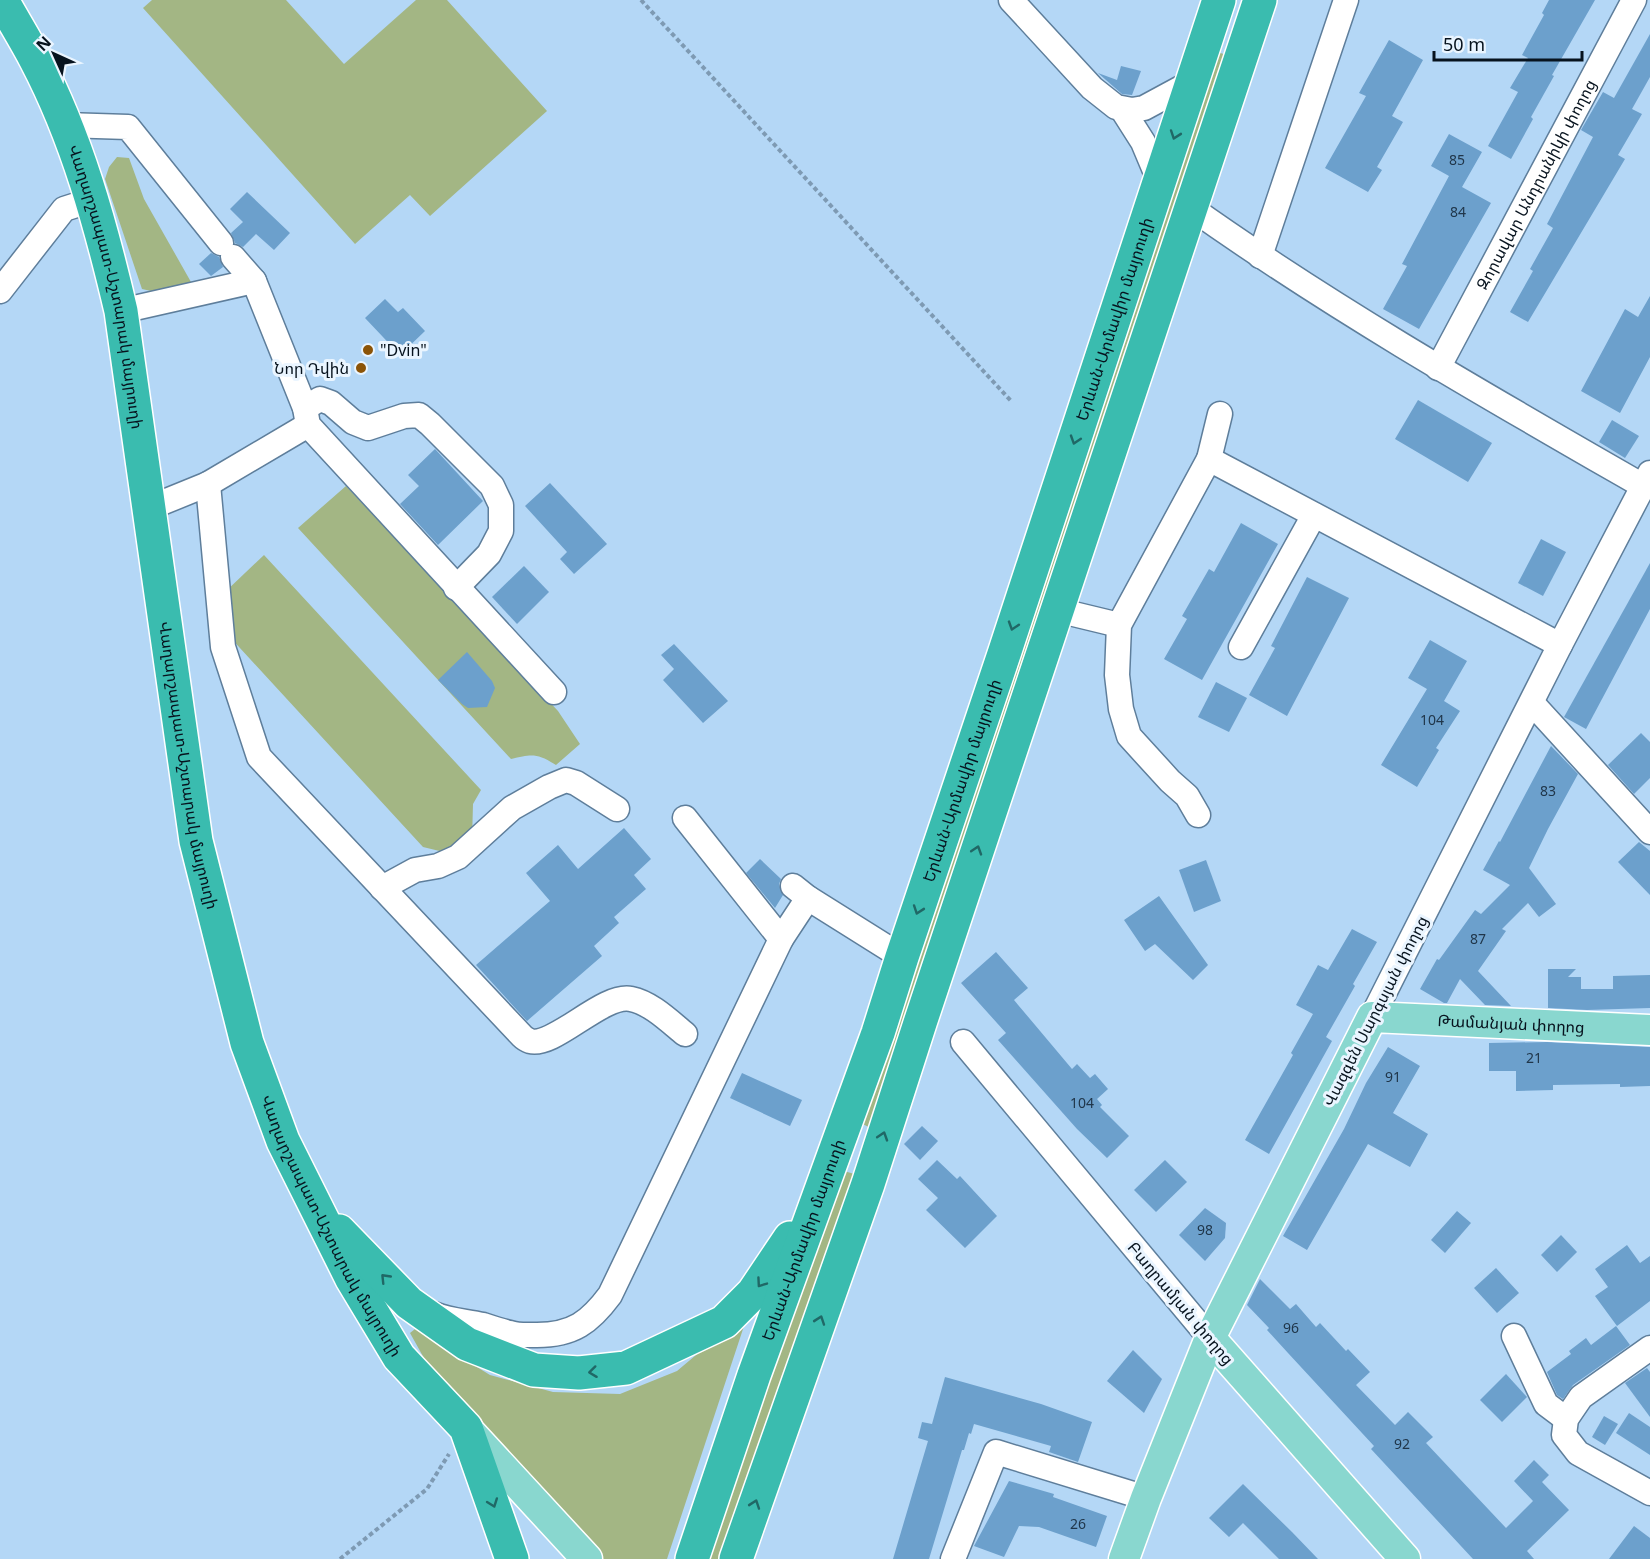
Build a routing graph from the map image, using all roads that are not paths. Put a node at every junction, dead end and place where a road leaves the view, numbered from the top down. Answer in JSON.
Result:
{"nodes":[{"id":1,"x":2,"y":0,"type":"edge"},
{"id":2,"x":1011,"y":0,"type":"edge"},
{"id":3,"x":1260,"y":0,"type":"edge"},
{"id":4,"x":1346,"y":0,"type":"edge"},
{"id":5,"x":1634,"y":0,"type":"edge"},
{"id":6,"x":1215,"y":12,"type":"edge"},
{"id":7,"x":1248,"y":38,"type":"junction"},
{"id":8,"x":1194,"y":81,"type":"junction"},
{"id":9,"x":1122,"y":109,"type":"junction"},
{"id":10,"x":65,"y":125,"type":"junction"},
{"id":11,"x":1159,"y":180,"type":"junction"},
{"id":12,"x":92,"y":200,"type":"junction"},
{"id":13,"x":1190,"y":207,"type":"junction"},
{"id":14,"x":1260,"y":256,"type":"junction"},
{"id":15,"x":254,"y":281,"type":"junction"},
{"id":16,"x":0,"y":291,"type":"edge"},
{"id":17,"x":121,"y":311,"type":"junction"},
{"id":18,"x":1438,"y":368,"type":"junction"},
{"id":19,"x":1220,"y":414,"type":"dead end"},
{"id":20,"x":307,"y":417,"type":"junction"},
{"id":21,"x":1209,"y":459,"type":"junction"},
{"id":22,"x":1647,"y":480,"type":"edge"},
{"id":23,"x":208,"y":484,"type":"junction"},
{"id":24,"x":149,"y":508,"type":"junction"},
{"id":25,"x":1314,"y":515,"type":"junction"},
{"id":26,"x":456,"y":588,"type":"junction"},
{"id":27,"x":1057,"y":610,"type":"junction"},
{"id":28,"x":1119,"y":625,"type":"junction"},
{"id":29,"x":1560,"y":645,"type":"junction"},
{"id":30,"x":1241,"y":647,"type":"dead end"},
{"id":31,"x":554,"y":692,"type":"dead end"},
{"id":32,"x":1532,"y":703,"type":"junction"},
{"id":33,"x":617,"y":809,"type":"dead end"},
{"id":34,"x":1198,"y":815,"type":"dead end"},
{"id":35,"x":685,"y":818,"type":"dead end"},
{"id":36,"x":1650,"y":832,"type":"edge"},
{"id":37,"x":382,"y":888,"type":"junction"},
{"id":38,"x":781,"y":939,"type":"junction"},
{"id":39,"x":902,"y":957,"type":"junction"},
{"id":40,"x":1372,"y":1017,"type":"junction"},
{"id":41,"x":1650,"y":1030,"type":"edge"},
{"id":42,"x":685,"y":1034,"type":"dead end"},
{"id":43,"x":963,"y":1042,"type":"dead end"},
{"id":44,"x":832,"y":1160,"type":"junction"},
{"id":45,"x":868,"y":1184,"type":"junction"},
{"id":46,"x":315,"y":1206,"type":"junction"},
{"id":47,"x":409,"y":1303,"type":"junction"},
{"id":48,"x":1514,"y":1336,"type":"dead end"},
{"id":49,"x":1210,"y":1338,"type":"junction"},
{"id":50,"x":1650,"y":1348,"type":"edge"},
{"id":51,"x":1566,"y":1419,"type":"junction"},
{"id":52,"x":466,"y":1428,"type":"junction"},
{"id":53,"x":509,"y":1473,"type":"junction"},
{"id":54,"x":1650,"y":1493,"type":"edge"},
{"id":55,"x":1146,"y":1498,"type":"junction"},
{"id":56,"x":512,"y":1559,"type":"edge"},
{"id":57,"x":558,"y":1559,"type":"edge"},
{"id":58,"x":587,"y":1559,"type":"edge"},
{"id":59,"x":692,"y":1559,"type":"edge"},
{"id":60,"x":736,"y":1559,"type":"edge"},
{"id":61,"x":952,"y":1559,"type":"edge"},
{"id":62,"x":1124,"y":1559,"type":"edge"},
{"id":63,"x":1405,"y":1559,"type":"edge"}],
"edges":[{"from":1,"to":10,"type":"highway","name":"Վաղարշապատ-Աշտարակ մայրուղի"},
{"from":2,"to":9,"type":"street"},
{"from":3,"to":7,"type":"highway"},
{"from":4,"to":14,"type":"street"},
{"from":5,"to":18,"type":"street","name":"Զորավար Անդրանիկի փողոց"},
{"from":6,"to":7,"type":"highway"},
{"from":6,"to":8,"type":"highway","name":"Երևան-Արմավիր մայրուղի"},
{"from":7,"to":13,"type":"highway"},
{"from":8,"to":9,"type":"street"},
{"from":8,"to":11,"type":"highway","name":"Երևան-Արմավիր մայրուղի","one_way":true},
{"from":9,"to":11,"type":"street"},
{"from":10,"to":12,"type":"highway","name":"Վաղարշապատ-Աշտարակ մայրուղի"},
{"from":10,"to":15,"type":"street"},
{"from":11,"to":39,"type":"highway","name":"Երևան-Արմավիր մայրուղի","one_way":true},
{"from":12,"to":16,"type":"street"},
{"from":12,"to":17,"type":"highway","name":"Վաղարշապատ-Աշտարակ մայրուղի"},
{"from":13,"to":14,"type":"street"},
{"from":13,"to":27,"type":"highway"},
{"from":14,"to":18,"type":"street"},
{"from":15,"to":17,"type":"street"},
{"from":15,"to":20,"type":"street"},
{"from":17,"to":24,"type":"highway","name":"Վաղարշապատ-Աշտարակ մայրուղի"},
{"from":18,"to":22,"type":"street"},
{"from":19,"to":21,"type":"street"},
{"from":20,"to":23,"type":"street"},
{"from":20,"to":26,"type":"street"},
{"from":20,"to":26,"type":"street"},
{"from":21,"to":25,"type":"street"},
{"from":21,"to":28,"type":"street"},
{"from":22,"to":29,"type":"street","name":"Վազգեն Սարգսյան փողոց"},
{"from":23,"to":24,"type":"street"},
{"from":23,"to":37,"type":"street"},
{"from":24,"to":46,"type":"highway","name":"Վաղարշապատ-Աշտարակ մայրուղի"},
{"from":25,"to":29,"type":"street"},
{"from":25,"to":30,"type":"street"},
{"from":26,"to":31,"type":"street"},
{"from":27,"to":28,"type":"street"},
{"from":45,"to":27,"type":"highway","one_way":true},
{"from":28,"to":34,"type":"street"},
{"from":29,"to":32,"type":"street","name":"Վազգեն Սարգսյան փողոց"},
{"from":32,"to":36,"type":"street"},
{"from":32,"to":40,"type":"street","name":"Վազգեն Սարգսյան փողոց"},
{"from":33,"to":37,"type":"street"},
{"from":35,"to":38,"type":"street"},
{"from":37,"to":42,"type":"street"},
{"from":38,"to":39,"type":"street"},
{"from":38,"to":47,"type":"street"},
{"from":39,"to":44,"type":"highway","name":"Երևան-Արմավիր մայրուղի"},
{"from":40,"to":41,"type":"main road","name":"Թամանյան փողոց"},
{"from":40,"to":49,"type":"main road","name":"Վազգեն Սարգսյան փողոց"},
{"from":43,"to":49,"type":"street","name":"Բաղրամյան փողոց"},
{"from":44,"to":45,"type":"highway"},
{"from":44,"to":47,"type":"highway","one_way":true},
{"from":44,"to":59,"type":"highway","name":"Երևան-Արմավիր մայրուղի"},
{"from":60,"to":45,"type":"highway","one_way":true},
{"from":47,"to":46,"type":"highway","one_way":true},
{"from":46,"to":52,"type":"highway","name":"Վաղարշապատ-Աշտարակ մայրուղի"},
{"from":48,"to":51,"type":"street"},
{"from":49,"to":55,"type":"main road","name":"Վազգեն Սարգսյան փողոց"},
{"from":49,"to":63,"type":"main road","name":"Բաղրամյան փողոց"},
{"from":50,"to":51,"type":"street"},
{"from":51,"to":54,"type":"street"},
{"from":52,"to":53,"type":"main road","name":"Վաղարշապատ-Աշտարակ մայրուղի"},
{"from":52,"to":56,"type":"highway","one_way":true},
{"from":53,"to":57,"type":"main road","name":"Վաղարշապատ-Աշտարակ մայրուղի"},
{"from":53,"to":58,"type":"main road","name":"Վաղարշապատ-Աշտարակ մայրուղի"},
{"from":55,"to":61,"type":"street"},
{"from":55,"to":62,"type":"main road","name":"Վազգեն Սարգսյան փողոց"}]}
